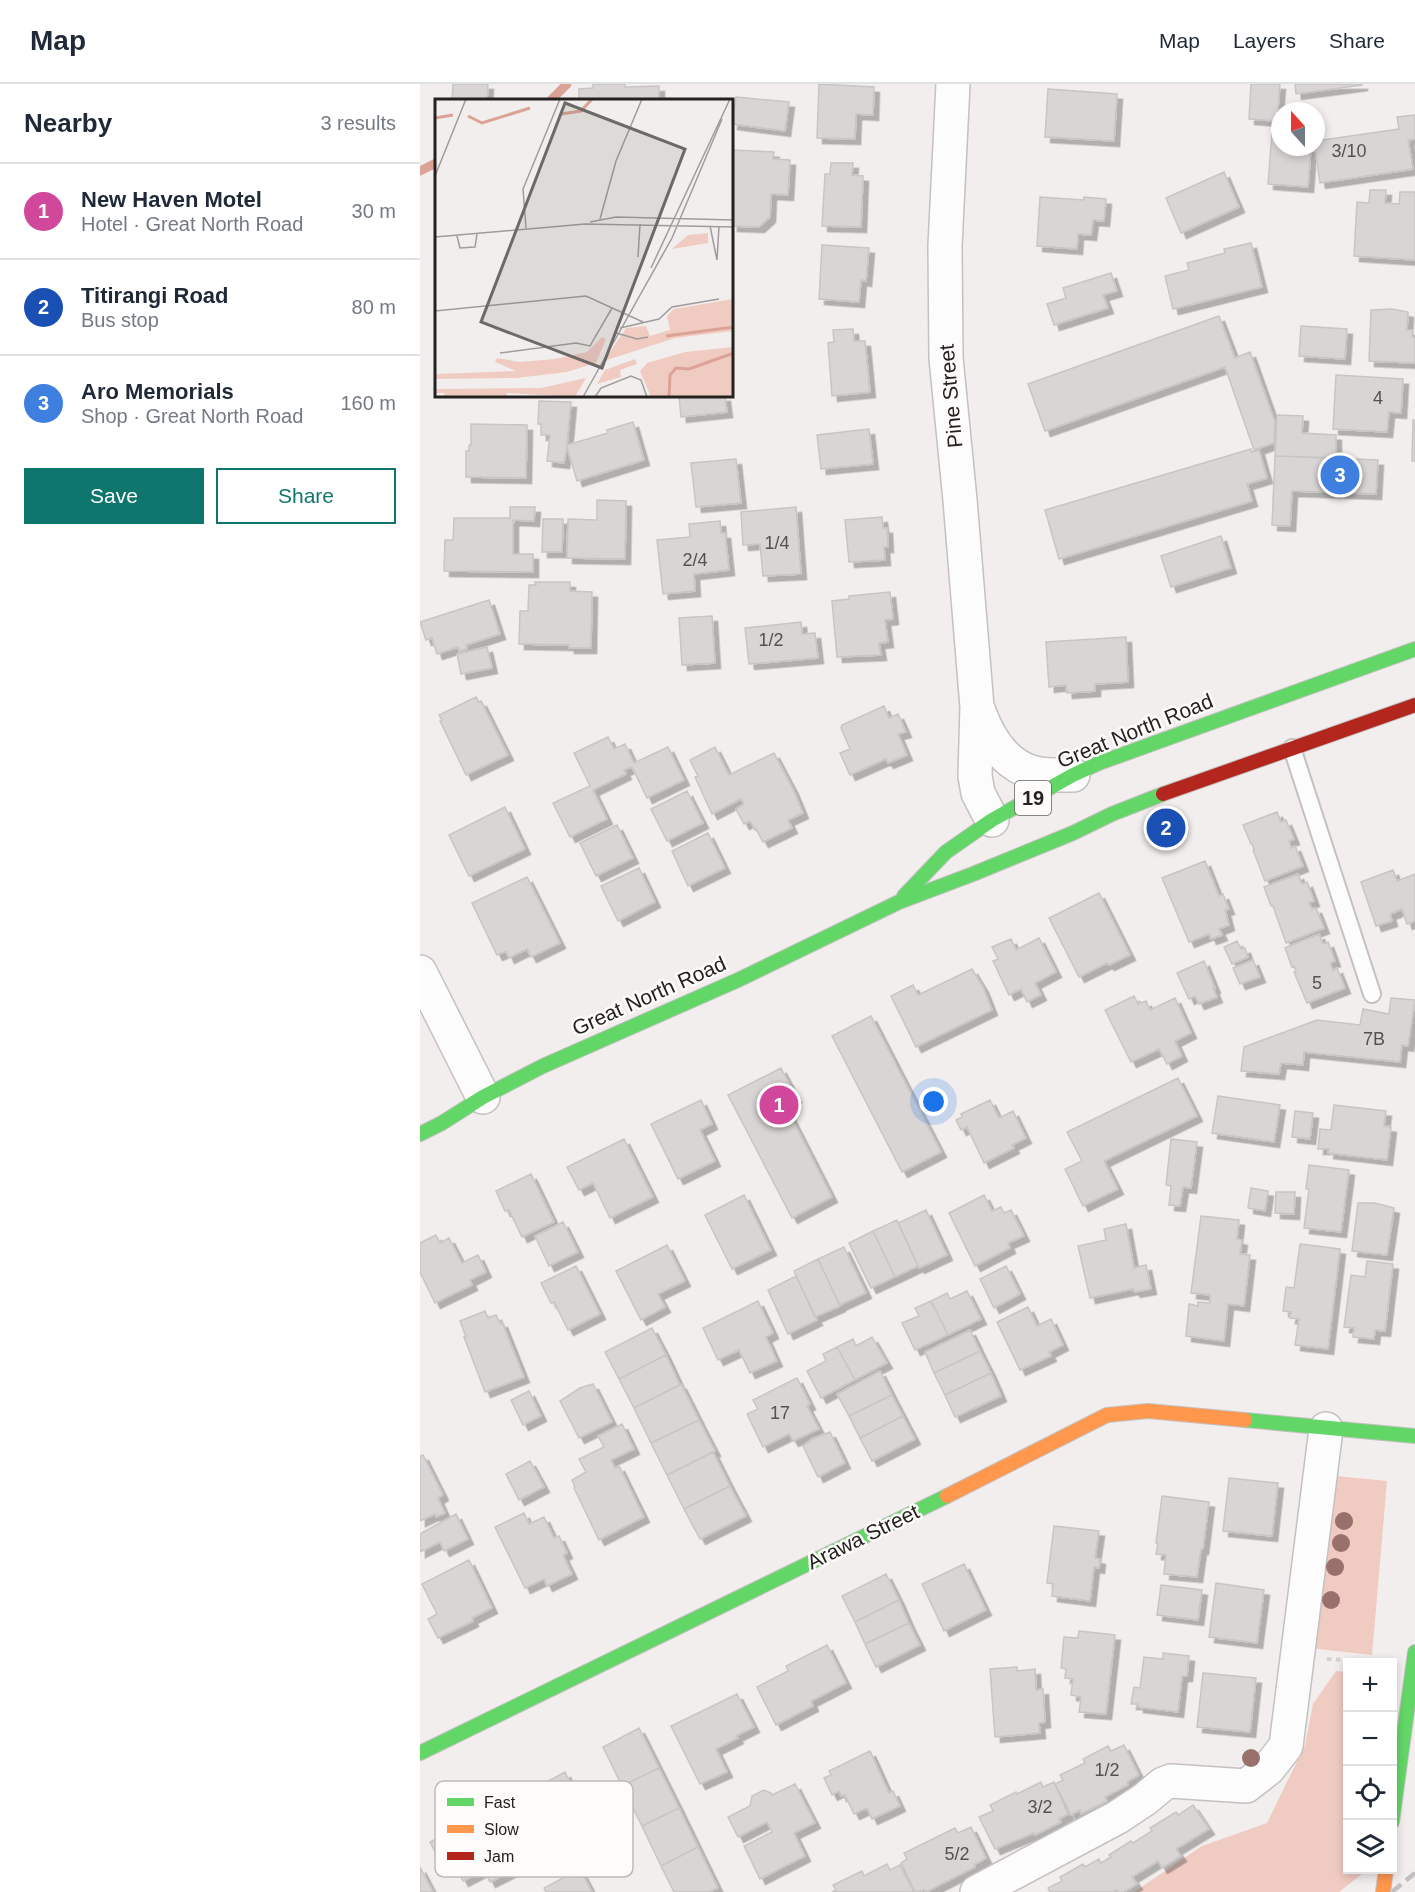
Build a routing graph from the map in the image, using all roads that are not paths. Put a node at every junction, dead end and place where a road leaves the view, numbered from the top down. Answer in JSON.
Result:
{"nodes":[{"id":1,"x":952,"y":84,"type":"edge"},
{"id":2,"x":1415,"y":641,"type":"edge"},
{"id":3,"x":1415,"y":649,"type":"edge"},
{"id":4,"x":1399,"y":655,"type":"junction"},
{"id":5,"x":1415,"y":705,"type":"edge"},
{"id":6,"x":977,"y":707,"type":"junction"},
{"id":7,"x":1292,"y":748,"type":"junction"},
{"id":8,"x":1073,"y":775,"type":"junction"},
{"id":9,"x":996,"y":824,"type":"junction"},
{"id":10,"x":1035,"y":833,"type":"dead end"},
{"id":11,"x":1073,"y":833,"type":"junction"},
{"id":12,"x":899,"y":902,"type":"junction"},
{"id":13,"x":420,"y":972,"type":"edge"},
{"id":14,"x":1372,"y":994,"type":"dead end"},
{"id":15,"x":483,"y":1097,"type":"junction"},
{"id":16,"x":420,"y":1134,"type":"edge"},
{"id":17,"x":1326,"y":1429,"type":"junction"},
{"id":18,"x":1415,"y":1436,"type":"edge"},
{"id":19,"x":1415,"y":1652,"type":"edge"},
{"id":20,"x":420,"y":1753,"type":"edge"},
{"id":21,"x":1392,"y":1820,"type":"edge"},
{"id":22,"x":1385,"y":1874,"type":"edge"},
{"id":23,"x":977,"y":1892,"type":"edge"},
{"id":24,"x":1383,"y":1892,"type":"edge"}],
"edges":[{"from":1,"to":6,"type":"street","name":"Pine Street"},
{"from":2,"to":4,"type":"main road"},
{"from":3,"to":4,"type":"main road","name":"Great North Road","number":"19"},
{"from":4,"to":8,"type":"main road","name":"Great North Road","number":"19"},
{"from":5,"to":7,"type":"main road","name":"Great North Road","number":"19"},
{"from":6,"to":8,"type":"street","name":"Pine Street"},
{"from":6,"to":9,"type":"street","name":"Pine Street"},
{"from":7,"to":11,"type":"main road","name":"Great North Road","number":"19"},
{"from":7,"to":14,"type":"lane"},
{"from":8,"to":9,"type":"main road","name":"Great North Road","number":"19"},
{"from":9,"to":12,"type":"main road","name":"Great North Road","number":"19"},
{"from":10,"to":11,"type":"main road"},
{"from":11,"to":12,"type":"main road","name":"Great North Road","number":"19"},
{"from":12,"to":15,"type":"main road","name":"Great North Road","number":"19"},
{"from":13,"to":15,"type":"street"},
{"from":15,"to":16,"type":"main road","name":"Great North Road","number":"19"},
{"from":17,"to":18,"type":"main road","name":"Arawa Street"},
{"from":17,"to":20,"type":"main road","name":"Arawa Street"},
{"from":17,"to":23,"type":"street"},
{"from":19,"to":21,"type":"main road"},
{"from":22,"to":24,"type":"main road"}]}
